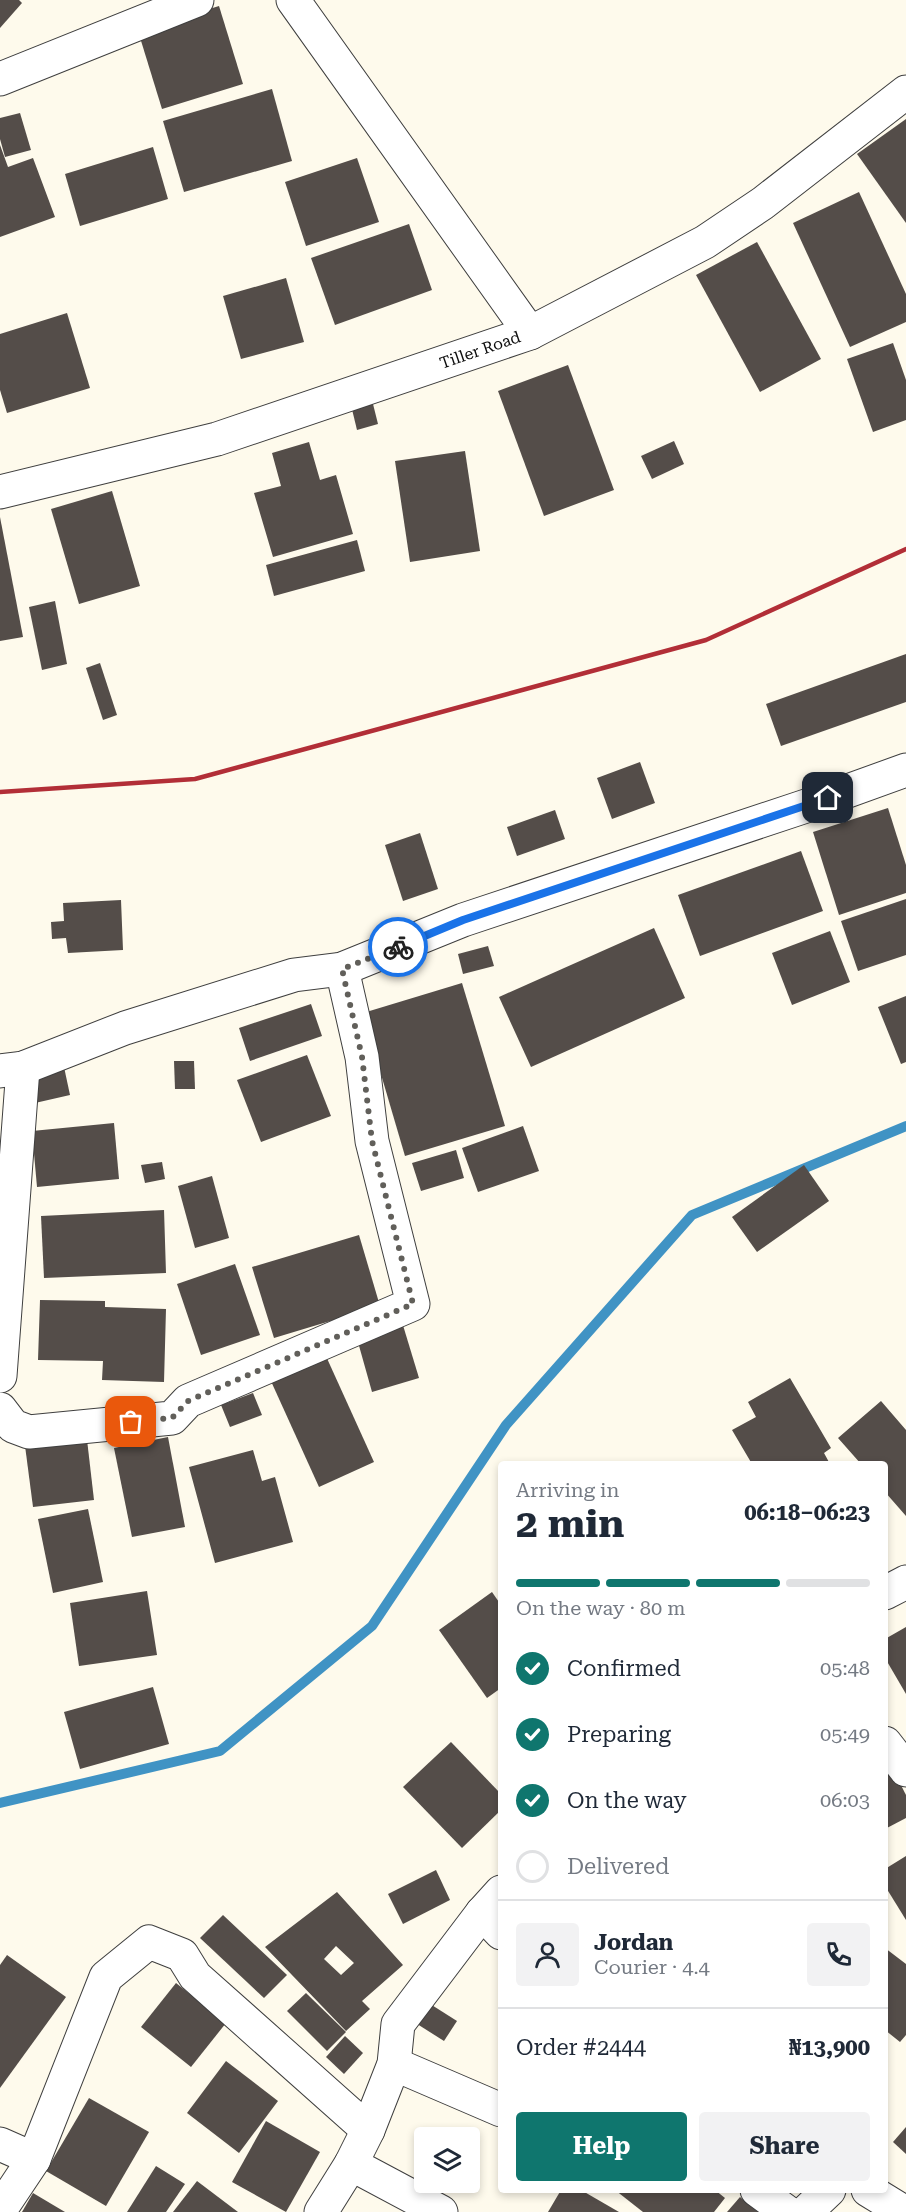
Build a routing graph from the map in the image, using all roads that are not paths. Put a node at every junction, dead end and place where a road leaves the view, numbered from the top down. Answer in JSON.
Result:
{"nodes":[{"id":1,"x":197,"y":0,"type":"edge"},
{"id":2,"x":293,"y":0,"type":"edge"},
{"id":3,"x":0,"y":79,"type":"edge"},
{"id":4,"x":906,"y":92,"type":"edge"},
{"id":5,"x":530,"y":333,"type":"junction"},
{"id":6,"x":0,"y":492,"type":"edge"},
{"id":7,"x":906,"y":770,"type":"edge"},
{"id":8,"x":342,"y":969,"type":"junction"},
{"id":9,"x":11,"y":1070,"type":"edge"},
{"id":10,"x":0,"y":1376,"type":"edge"},
{"id":11,"x":0,"y":1409,"type":"edge"},
{"id":12,"x":906,"y":1582,"type":"edge"},
{"id":13,"x":888,"y":1591,"type":"edge"},
{"id":14,"x":888,"y":1747,"type":"edge"},
{"id":15,"x":906,"y":1770,"type":"edge"},
{"id":16,"x":495,"y":1913,"type":"edge"},
{"id":17,"x":394,"y":2064,"type":"junction"},
{"id":18,"x":498,"y":2109,"type":"edge"},
{"id":19,"x":368,"y":2130,"type":"junction"},
{"id":20,"x":0,"y":2144,"type":"edge"},
{"id":21,"x":34,"y":2159,"type":"junction"},
{"id":22,"x":351,"y":2164,"type":"junction"},
{"id":23,"x":762,"y":2193,"type":"edge"},
{"id":24,"x":826,"y":2193,"type":"edge"},
{"id":25,"x":873,"y":2193,"type":"edge"},
{"id":26,"x":0,"y":2210,"type":"edge"},
{"id":27,"x":321,"y":2212,"type":"edge"},
{"id":28,"x":441,"y":2212,"type":"edge"},
{"id":29,"x":787,"y":2212,"type":"edge"},
{"id":30,"x":806,"y":2212,"type":"edge"},
{"id":31,"x":904,"y":2212,"type":"edge"}],
"edges":[{"from":1,"to":3,"type":"street"},
{"from":2,"to":5,"type":"street"},
{"from":4,"to":5,"type":"street","name":"Tiller Road"},
{"from":5,"to":6,"type":"street","name":"Tiller Road"},
{"from":7,"to":8,"type":"street"},
{"from":8,"to":9,"type":"street"},
{"from":8,"to":11,"type":"street"},
{"from":9,"to":10,"type":"street"},
{"from":12,"to":13,"type":"street"},
{"from":14,"to":15,"type":"street"},
{"from":16,"to":17,"type":"street"},
{"from":17,"to":18,"type":"street"},
{"from":17,"to":19,"type":"street"},
{"from":19,"to":21,"type":"street"},
{"from":19,"to":22,"type":"street"},
{"from":20,"to":21,"type":"street"},
{"from":21,"to":26,"type":"street"},
{"from":22,"to":27,"type":"street"},
{"from":22,"to":28,"type":"street"},
{"from":23,"to":29,"type":"street"},
{"from":24,"to":30,"type":"street"},
{"from":25,"to":31,"type":"street"}]}
